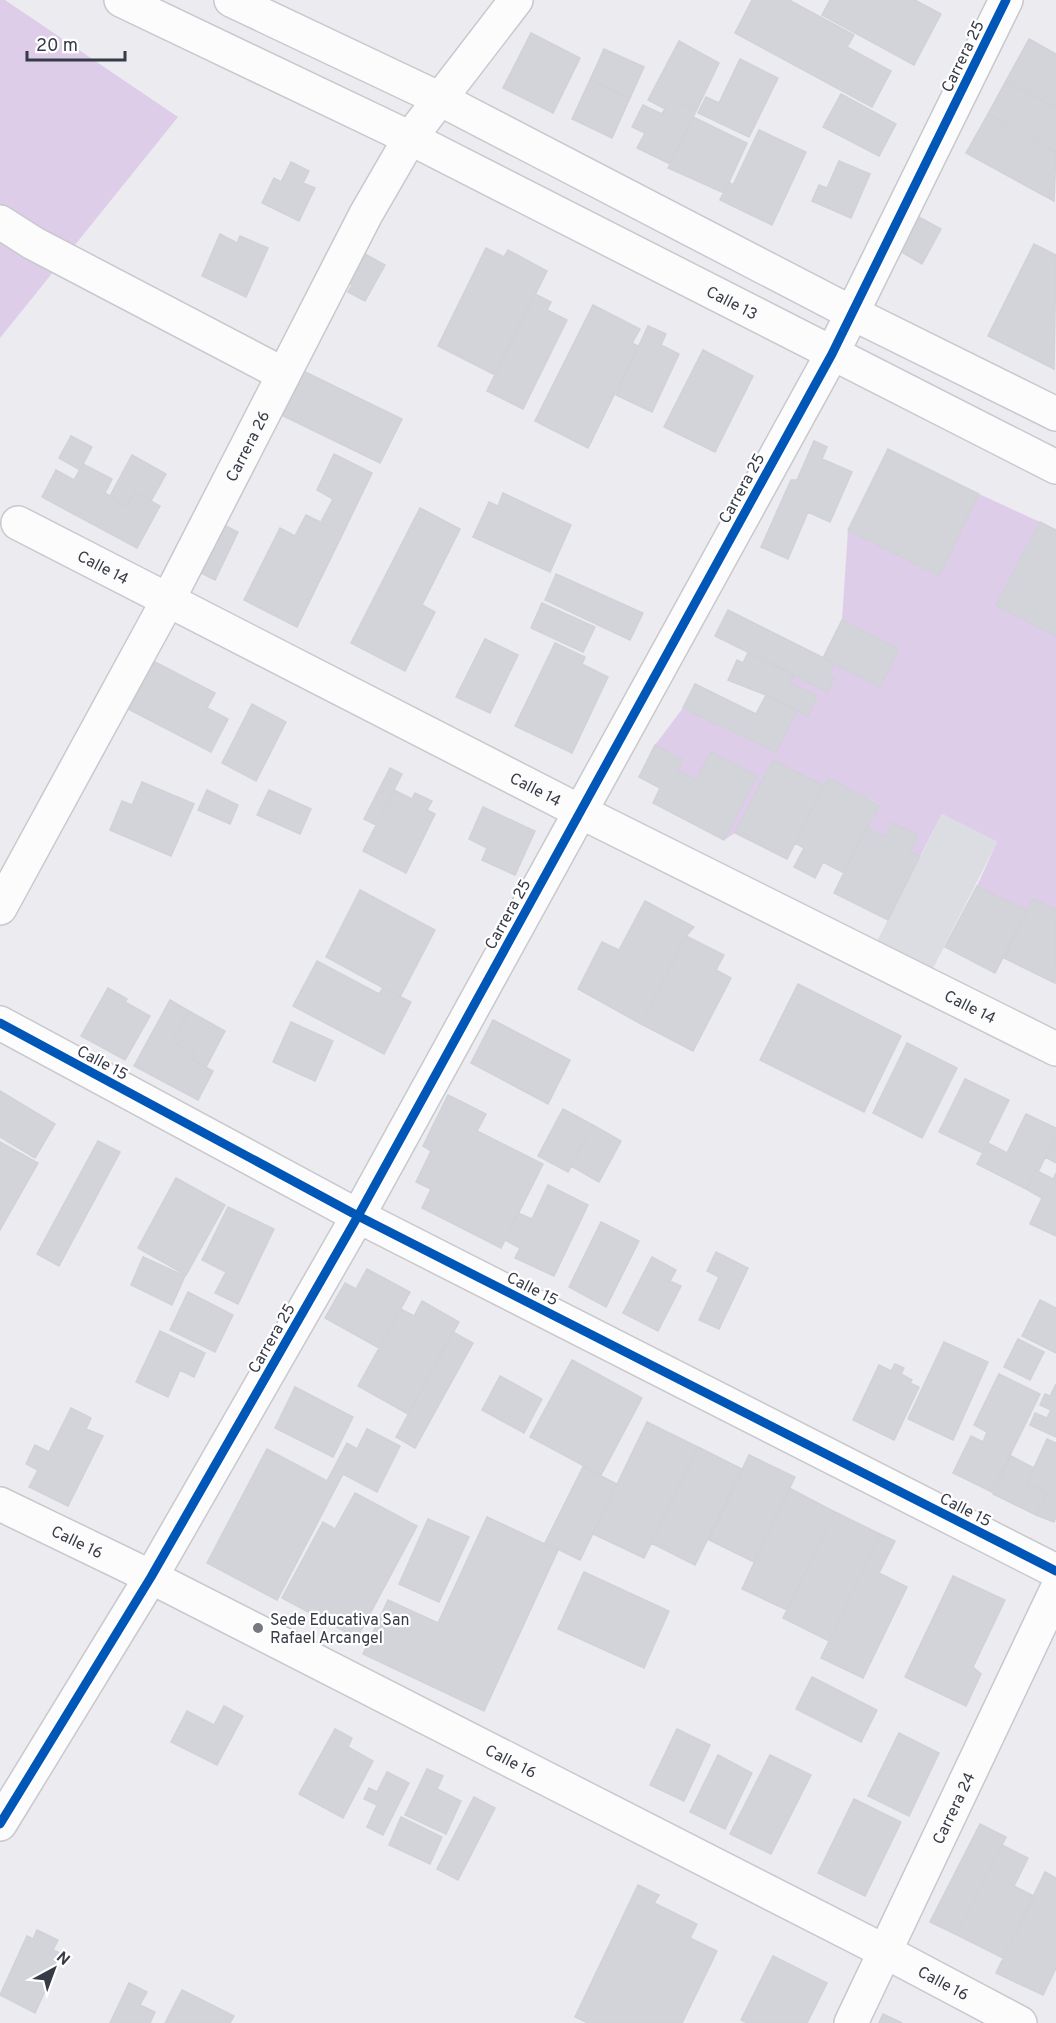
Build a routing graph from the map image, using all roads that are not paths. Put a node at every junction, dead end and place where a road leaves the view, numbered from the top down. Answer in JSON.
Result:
{"nodes":[{"id":1,"x":121,"y":0,"type":"edge"},
{"id":2,"x":231,"y":0,"type":"edge"},
{"id":3,"x":516,"y":0,"type":"edge"},
{"id":4,"x":1006,"y":0,"type":"edge"},
{"id":5,"x":440,"y":99,"type":"junction"},
{"id":6,"x":410,"y":138,"type":"junction"},
{"id":7,"x":0,"y":222,"type":"edge"},
{"id":8,"x":852,"y":313,"type":"junction"},
{"id":9,"x":832,"y":354,"type":"junction"},
{"id":10,"x":283,"y":374,"type":"junction"},
{"id":11,"x":1056,"y":414,"type":"edge"},
{"id":12,"x":1056,"y":467,"type":"edge"},
{"id":13,"x":18,"y":523,"type":"dead end"},
{"id":14,"x":168,"y":600,"type":"junction"},
{"id":15,"x":581,"y":812,"type":"junction"},
{"id":16,"x":0,"y":908,"type":"edge"},
{"id":17,"x":0,"y":1023,"type":"edge"},
{"id":18,"x":1056,"y":1049,"type":"edge"},
{"id":19,"x":358,"y":1216,"type":"junction"},
{"id":20,"x":0,"y":1504,"type":"edge"},
{"id":21,"x":1056,"y":1571,"type":"edge"},
{"id":22,"x":151,"y":1577,"type":"junction"},
{"id":23,"x":1056,"y":1591,"type":"edge"},
{"id":24,"x":0,"y":1824,"type":"edge"},
{"id":25,"x":886,"y":1952,"type":"junction"},
{"id":26,"x":851,"y":2023,"type":"edge"},
{"id":27,"x":1020,"y":2023,"type":"edge"}],
"edges":[{"from":1,"to":6,"type":"street","name":"Calle 13"},
{"from":2,"to":5,"type":"street"},
{"from":3,"to":5,"type":"street","name":"Carrera 26"},
{"from":4,"to":8,"type":"street","name":"Carrera 25"},
{"from":5,"to":6,"type":"street","name":"Carrera 26"},
{"from":5,"to":8,"type":"street"},
{"from":6,"to":9,"type":"street","name":"Calle 13"},
{"from":6,"to":10,"type":"street","name":"Carrera 26"},
{"from":7,"to":10,"type":"street"},
{"from":8,"to":9,"type":"street","name":"Carrera 25"},
{"from":8,"to":11,"type":"street"},
{"from":9,"to":12,"type":"street","name":"Calle 13"},
{"from":9,"to":15,"type":"street","name":"Carrera 25"},
{"from":10,"to":14,"type":"street","name":"Carrera 26"},
{"from":13,"to":14,"type":"street","name":"Calle 14"},
{"from":14,"to":15,"type":"street","name":"Calle 14"},
{"from":14,"to":16,"type":"street","name":"Carrera 26"},
{"from":15,"to":18,"type":"street","name":"Calle 14"},
{"from":15,"to":19,"type":"street","name":"Carrera 25"},
{"from":17,"to":19,"type":"street","name":"Calle 15"},
{"from":19,"to":21,"type":"street","name":"Calle 15"},
{"from":19,"to":22,"type":"street","name":"Carrera 25"},
{"from":20,"to":22,"type":"street","name":"Calle 16"},
{"from":22,"to":24,"type":"street","name":"Carrera 25"},
{"from":22,"to":25,"type":"street","name":"Calle 16"},
{"from":23,"to":25,"type":"street","name":"Carrera 24"},
{"from":25,"to":26,"type":"street","name":"Carrera 24"},
{"from":25,"to":27,"type":"street","name":"Calle 16"}]}
